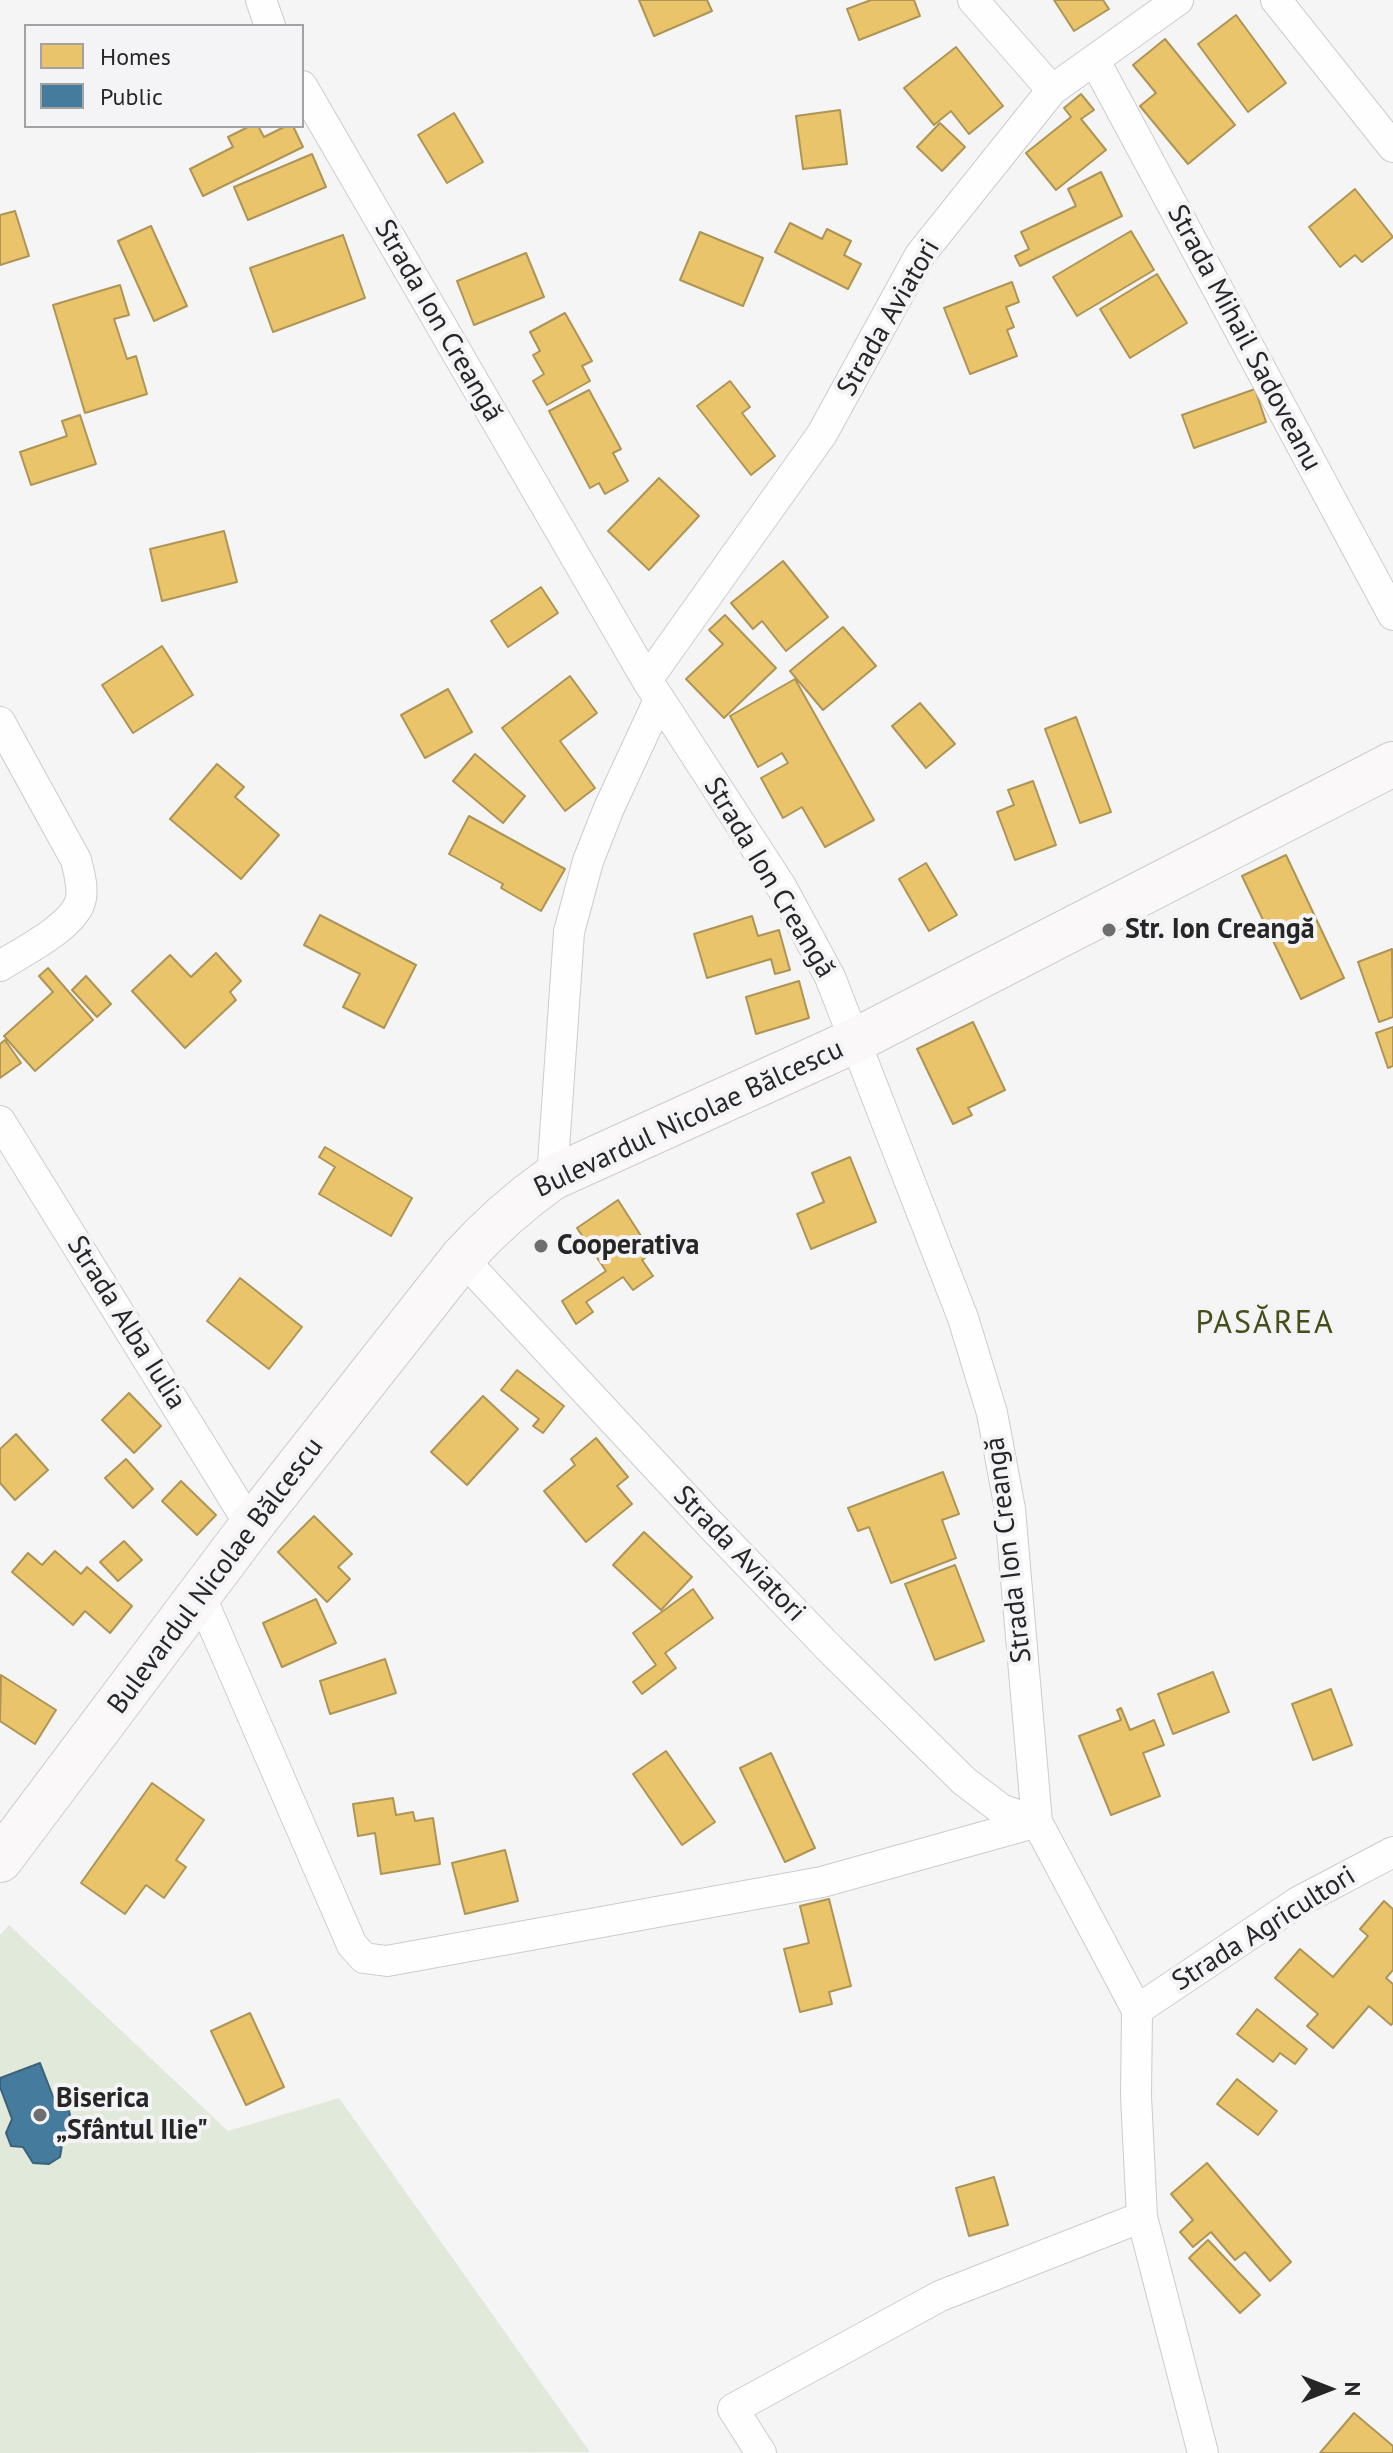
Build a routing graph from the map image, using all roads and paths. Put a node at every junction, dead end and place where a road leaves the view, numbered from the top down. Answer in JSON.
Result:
{"nodes":[{"id":1,"x":261,"y":0,"type":"edge"},
{"id":2,"x":973,"y":0,"type":"edge"},
{"id":3,"x":1178,"y":0,"type":"edge"},
{"id":4,"x":1276,"y":0,"type":"edge"},
{"id":5,"x":269,"y":24,"type":"edge"},
{"id":6,"x":1095,"y":61,"type":"junction"},
{"id":7,"x":304,"y":89,"type":"edge"},
{"id":8,"x":1052,"y":90,"type":"junction"},
{"id":9,"x":1393,"y":147,"type":"edge"},
{"id":10,"x":1393,"y":615,"type":"edge"},
{"id":11,"x":653,"y":690,"type":"junction"},
{"id":12,"x":0,"y":722,"type":"edge"},
{"id":13,"x":1393,"y":764,"type":"edge"},
{"id":14,"x":0,"y":966,"type":"edge"},
{"id":15,"x":856,"y":1040,"type":"junction"},
{"id":16,"x":0,"y":1121,"type":"edge"},
{"id":17,"x":552,"y":1178,"type":"junction"},
{"id":18,"x":462,"y":1258,"type":"junction"},
{"id":19,"x":251,"y":1526,"type":"junction"},
{"id":20,"x":200,"y":1595,"type":"junction"},
{"id":21,"x":1037,"y":1822,"type":"junction"},
{"id":22,"x":1393,"y":1852,"type":"edge"},
{"id":23,"x":0,"y":1860,"type":"edge"},
{"id":24,"x":1137,"y":2010,"type":"junction"},
{"id":25,"x":1142,"y":2217,"type":"junction"},
{"id":26,"x":761,"y":2453,"type":"edge"},
{"id":27,"x":1203,"y":2453,"type":"edge"}],
"edges":[{"from":1,"to":5,"type":"street"},
{"from":2,"to":8,"type":"street"},
{"from":3,"to":6,"type":"street","name":"Strada Aviatori"},
{"from":4,"to":9,"type":"street"},
{"from":6,"to":8,"type":"street","name":"Strada Aviatori"},
{"from":6,"to":10,"type":"street","name":"Strada Mihail Sadoveanu"},
{"from":7,"to":11,"type":"street","name":"Strada Ion Creangă"},
{"from":8,"to":11,"type":"street","name":"Strada Aviatori"},
{"from":11,"to":15,"type":"street","name":"Strada Ion Creangă"},
{"from":11,"to":17,"type":"street","name":"Strada Aviatori"},
{"from":12,"to":14,"type":"street"},
{"from":13,"to":15,"type":"main road","name":"Bulevardul Nicolae Bălcescu"},
{"from":15,"to":17,"type":"main road","name":"Bulevardul Nicolae Bălcescu"},
{"from":15,"to":21,"type":"street","name":"Strada Ion Creangă"},
{"from":16,"to":19,"type":"street","name":"Strada Alba Iulia"},
{"from":17,"to":18,"type":"main road","name":"Bulevardul Nicolae Bălcescu"},
{"from":18,"to":19,"type":"main road","name":"Bulevardul Nicolae Bălcescu"},
{"from":18,"to":21,"type":"street","name":"Strada Aviatori"},
{"from":19,"to":20,"type":"main road","name":"Bulevardul Nicolae Bălcescu"},
{"from":20,"to":21,"type":"street"},
{"from":20,"to":23,"type":"main road","name":"Bulevardul Nicolae Bălcescu"},
{"from":21,"to":24,"type":"street","name":"Strada Ion Creangă"},
{"from":22,"to":24,"type":"street","name":"Strada Agricultori"},
{"from":24,"to":25,"type":"street"},
{"from":25,"to":26,"type":"street"},
{"from":25,"to":27,"type":"street"}]}
